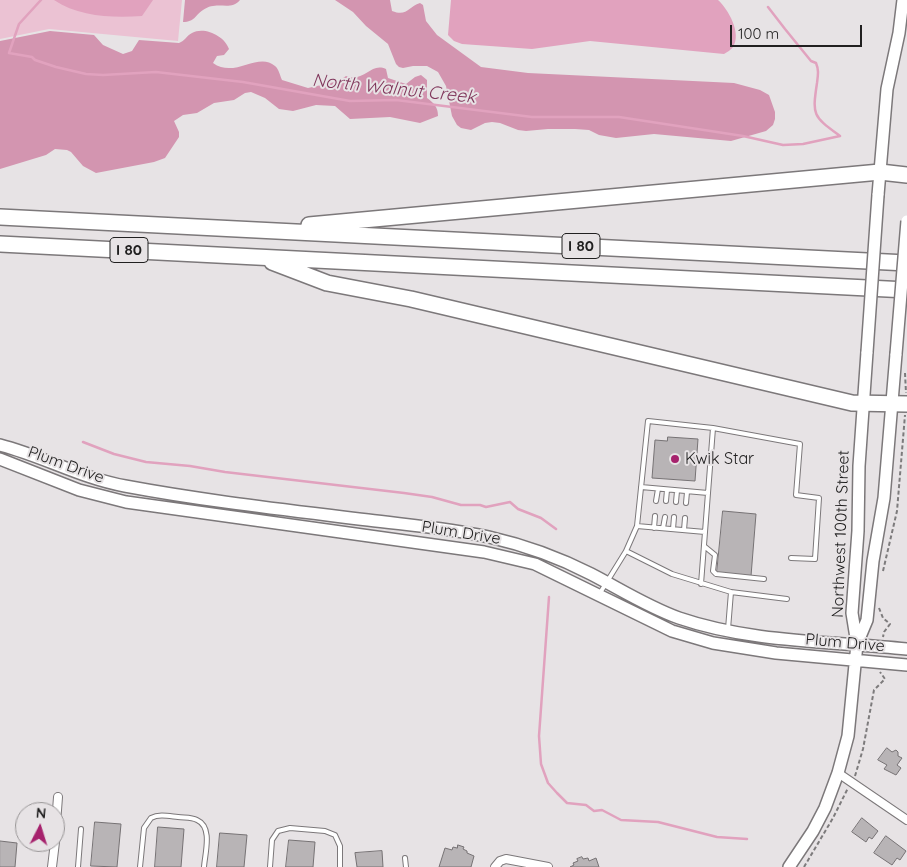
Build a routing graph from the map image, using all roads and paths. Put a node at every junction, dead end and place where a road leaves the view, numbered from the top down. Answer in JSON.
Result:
{"nodes":[{"id":1,"x":903,"y":0,"type":"edge"},
{"id":2,"x":880,"y":172,"type":"junction"},
{"id":3,"x":907,"y":175,"type":"edge"},
{"id":4,"x":0,"y":217,"type":"edge"},
{"id":5,"x":907,"y":221,"type":"edge"},
{"id":6,"x":255,"y":229,"type":"junction"},
{"id":7,"x":0,"y":244,"type":"edge"},
{"id":8,"x":259,"y":256,"type":"junction"},
{"id":9,"x":907,"y":263,"type":"edge"},
{"id":10,"x":907,"y":290,"type":"edge"},
{"id":11,"x":904,"y":369,"type":"dead end"},
{"id":12,"x":863,"y":404,"type":"junction"},
{"id":13,"x":901,"y":404,"type":"edge"},
{"id":14,"x":713,"y":428,"type":"junction"},
{"id":15,"x":0,"y":445,"type":"edge"},
{"id":16,"x":0,"y":459,"type":"edge"},
{"id":17,"x":640,"y":487,"type":"junction"},
{"id":18,"x":658,"y":489,"type":"junction"},
{"id":19,"x":667,"y":490,"type":"junction"},
{"id":20,"x":677,"y":491,"type":"junction"},
{"id":21,"x":687,"y":492,"type":"junction"},
{"id":22,"x":708,"y":493,"type":"junction"},
{"id":23,"x":656,"y":501,"type":"dead end"},
{"id":24,"x":666,"y":501,"type":"dead end"},
{"id":25,"x":676,"y":502,"type":"dead end"},
{"id":26,"x":686,"y":503,"type":"dead end"},
{"id":27,"x":249,"y":504,"type":"junction"},
{"id":28,"x":655,"y":516,"type":"dead end"},
{"id":29,"x":665,"y":517,"type":"dead end"},
{"id":30,"x":674,"y":517,"type":"dead end"},
{"id":31,"x":685,"y":518,"type":"dead end"},
{"id":32,"x":247,"y":519,"type":"junction"},
{"id":33,"x":637,"y":526,"type":"junction"},
{"id":34,"x":654,"y":528,"type":"junction"},
{"id":35,"x":663,"y":528,"type":"junction"},
{"id":36,"x":673,"y":529,"type":"junction"},
{"id":37,"x":684,"y":530,"type":"junction"},
{"id":38,"x":705,"y":532,"type":"junction"},
{"id":39,"x":704,"y":546,"type":"junction"},
{"id":40,"x":626,"y":551,"type":"junction"},
{"id":41,"x":790,"y":558,"type":"dead end"},
{"id":42,"x":881,"y":577,"type":"dead end"},
{"id":43,"x":764,"y":579,"type":"dead end"},
{"id":44,"x":606,"y":582,"type":"junction"},
{"id":45,"x":701,"y":584,"type":"junction"},
{"id":46,"x":731,"y":592,"type":"junction"},
{"id":47,"x":599,"y":595,"type":"junction"},
{"id":48,"x":787,"y":599,"type":"dead end"},
{"id":49,"x":879,"y":601,"type":"dead end"},
{"id":50,"x":727,"y":631,"type":"junction"},
{"id":51,"x":884,"y":632,"type":"dead end"},
{"id":52,"x":857,"y":644,"type":"junction"},
{"id":53,"x":907,"y":649,"type":"edge"},
{"id":54,"x":856,"y":660,"type":"junction"},
{"id":55,"x":907,"y":665,"type":"edge"},
{"id":56,"x":880,"y":671,"type":"dead end"},
{"id":57,"x":838,"y":774,"type":"junction"},
{"id":58,"x":851,"y":782,"type":"junction"},
{"id":59,"x":58,"y":798,"type":"dead end"},
{"id":60,"x":58,"y":802,"type":"edge"},
{"id":61,"x":907,"y":820,"type":"edge"},
{"id":62,"x":81,"y":829,"type":"dead end"},
{"id":63,"x":53,"y":852,"type":"edge"},
{"id":64,"x":405,"y":858,"type":"dead end"},
{"id":65,"x":52,"y":867,"type":"edge"},
{"id":66,"x":78,"y":867,"type":"edge"},
{"id":67,"x":140,"y":867,"type":"edge"},
{"id":68,"x":204,"y":867,"type":"edge"},
{"id":69,"x":270,"y":867,"type":"edge"},
{"id":70,"x":340,"y":867,"type":"edge"},
{"id":71,"x":406,"y":867,"type":"edge"},
{"id":72,"x":495,"y":867,"type":"edge"},
{"id":73,"x":548,"y":867,"type":"edge"},
{"id":74,"x":789,"y":867,"type":"edge"},
{"id":75,"x":804,"y":867,"type":"edge"}],
"edges":[{"from":1,"to":2,"type":"street","name":"Northwest 100th Street"},
{"from":2,"to":3,"type":"highway"},
{"from":2,"to":6,"type":"highway"},
{"from":2,"to":12,"type":"street","name":"Northwest 100th Street","bridge":true},
{"from":4,"to":6,"type":"highway","number":"I 80"},
{"from":5,"to":13,"type":"street","name":"Northwest 100th Street","bridge":true},
{"from":6,"to":9,"type":"highway","number":"I 80"},
{"from":7,"to":8,"type":"highway","number":"I 80"},
{"from":8,"to":10,"type":"highway","number":"I 80"},
{"from":8,"to":12,"type":"highway"},
{"from":11,"to":13,"type":"path"},
{"from":12,"to":13,"type":"highway"},
{"from":12,"to":52,"type":"street","name":"Northwest 100th Street"},
{"from":13,"to":42,"type":"path"},
{"from":13,"to":52,"type":"street","name":"Northwest 100th Street"},
{"from":14,"to":17,"type":"lane"},
{"from":14,"to":22,"type":"lane"},
{"from":14,"to":41,"type":"lane"},
{"from":15,"to":27,"type":"street","name":"Plum Drive"},
{"from":16,"to":32,"type":"street","name":"Plum Drive"},
{"from":17,"to":18,"type":"lane"},
{"from":17,"to":33,"type":"lane"},
{"from":18,"to":19,"type":"lane"},
{"from":18,"to":23,"type":"lane"},
{"from":19,"to":20,"type":"lane"},
{"from":19,"to":24,"type":"lane"},
{"from":20,"to":21,"type":"lane"},
{"from":20,"to":25,"type":"lane"},
{"from":21,"to":22,"type":"lane"},
{"from":21,"to":26,"type":"lane"},
{"from":22,"to":38,"type":"lane"},
{"from":27,"to":32,"type":"lane"},
{"from":27,"to":44,"type":"street","name":"Plum Drive"},
{"from":28,"to":34,"type":"lane"},
{"from":29,"to":35,"type":"lane"},
{"from":30,"to":36,"type":"lane"},
{"from":31,"to":37,"type":"lane"},
{"from":32,"to":47,"type":"street","name":"Plum Drive"},
{"from":33,"to":34,"type":"lane"},
{"from":33,"to":40,"type":"lane"},
{"from":34,"to":35,"type":"lane"},
{"from":35,"to":36,"type":"lane"},
{"from":36,"to":37,"type":"lane"},
{"from":37,"to":38,"type":"lane"},
{"from":38,"to":39,"type":"lane"},
{"from":39,"to":43,"type":"lane"},
{"from":39,"to":45,"type":"lane"},
{"from":40,"to":44,"type":"lane"},
{"from":40,"to":45,"type":"lane"},
{"from":44,"to":47,"type":"lane"},
{"from":44,"to":50,"type":"street","name":"Plum Drive"},
{"from":45,"to":46,"type":"lane"},
{"from":46,"to":48,"type":"lane"},
{"from":46,"to":50,"type":"lane"},
{"from":47,"to":54,"type":"street","name":"Plum Drive"},
{"from":49,"to":51,"type":"path"},
{"from":50,"to":52,"type":"street","name":"Plum Drive"},
{"from":52,"to":53,"type":"street","name":"Plum Drive"},
{"from":52,"to":54,"type":"street"},
{"from":54,"to":55,"type":"street","name":"Plum Drive"},
{"from":54,"to":57,"type":"street"},
{"from":56,"to":58,"type":"path"},
{"from":57,"to":58,"type":"street"},
{"from":57,"to":74,"type":"street"},
{"from":58,"to":61,"type":"street"},
{"from":58,"to":75,"type":"path"},
{"from":59,"to":60,"type":"street"},
{"from":62,"to":66,"type":"lane"},
{"from":63,"to":65,"type":"street"},
{"from":64,"to":71,"type":"lane"},
{"from":67,"to":68,"type":"lane"},
{"from":69,"to":70,"type":"lane"},
{"from":72,"to":73,"type":"street"}]}
